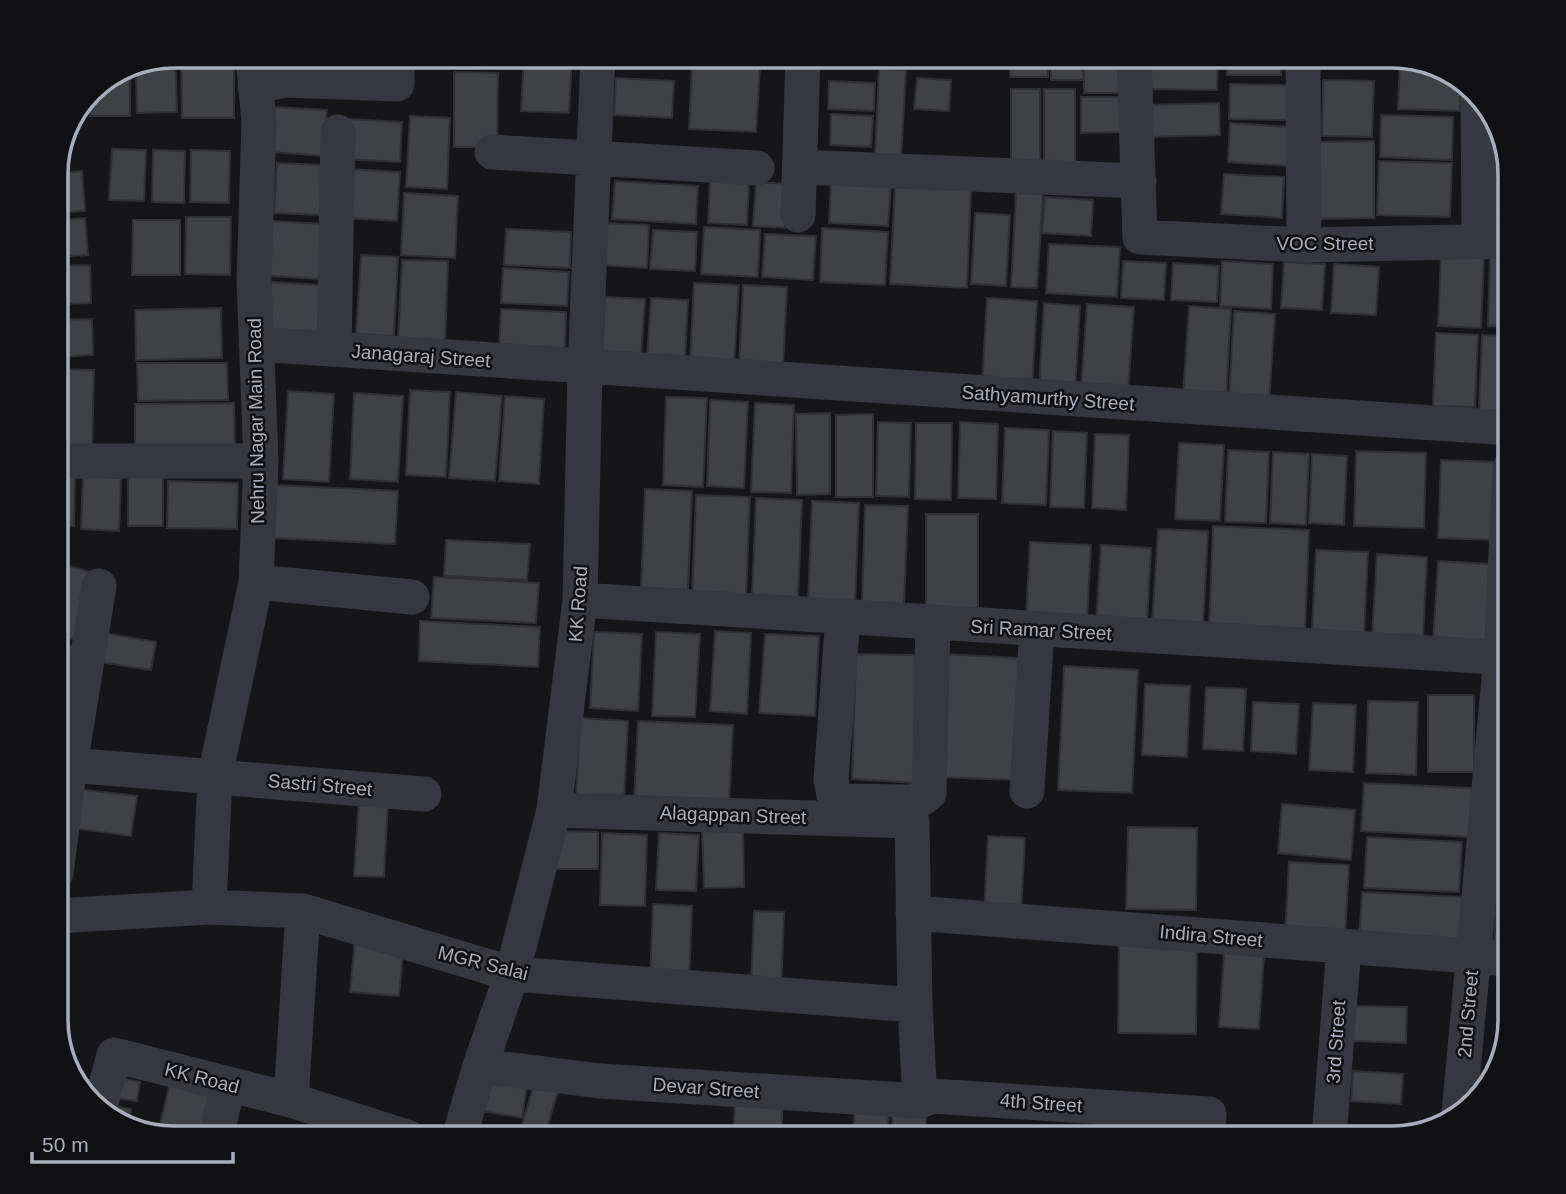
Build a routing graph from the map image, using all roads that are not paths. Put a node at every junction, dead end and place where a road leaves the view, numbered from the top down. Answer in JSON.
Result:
{"nodes":[{"id":1,"x":397,"y":68,"type":"edge"},
{"id":2,"x":598,"y":68,"type":"edge"},
{"id":3,"x":803,"y":68,"type":"edge"},
{"id":4,"x":1134,"y":68,"type":"edge"},
{"id":5,"x":1303,"y":68,"type":"edge"},
{"id":6,"x":254,"y":71,"type":"edge"},
{"id":7,"x":1480,"y":117,"type":"edge"},
{"id":8,"x":338,"y":132,"type":"dead end"},
{"id":9,"x":492,"y":152,"type":"dead end"},
{"id":10,"x":594,"y":159,"type":"junction"},
{"id":11,"x":757,"y":167,"type":"dead end"},
{"id":12,"x":800,"y":167,"type":"junction"},
{"id":13,"x":1139,"y":181,"type":"junction"},
{"id":14,"x":798,"y":215,"type":"dead end"},
{"id":15,"x":1495,"y":240,"type":"edge"},
{"id":16,"x":1304,"y":245,"type":"junction"},
{"id":17,"x":256,"y":344,"type":"junction"},
{"id":18,"x":334,"y":349,"type":"junction"},
{"id":19,"x":586,"y":368,"type":"junction"},
{"id":20,"x":1498,"y":427,"type":"edge"},
{"id":21,"x":68,"y":461,"type":"edge"},
{"id":22,"x":261,"y":461,"type":"junction"},
{"id":23,"x":256,"y":582,"type":"junction"},
{"id":24,"x":99,"y":586,"type":"dead end"},
{"id":25,"x":412,"y":597,"type":"dead end"},
{"id":26,"x":580,"y":600,"type":"junction"},
{"id":27,"x":843,"y":616,"type":"junction"},
{"id":28,"x":933,"y":623,"type":"junction"},
{"id":29,"x":1037,"y":629,"type":"junction"},
{"id":30,"x":1498,"y":657,"type":"edge"},
{"id":31,"x":1498,"y":722,"type":"edge"},
{"id":32,"x":68,"y":739,"type":"edge"},
{"id":33,"x":68,"y":764,"type":"edge"},
{"id":34,"x":215,"y":776,"type":"junction"},
{"id":35,"x":1027,"y":791,"type":"dead end"},
{"id":36,"x":424,"y":794,"type":"dead end"},
{"id":37,"x":554,"y":810,"type":"junction"},
{"id":38,"x":209,"y":907,"type":"junction"},
{"id":39,"x":303,"y":911,"type":"junction"},
{"id":40,"x":913,"y":913,"type":"junction"},
{"id":41,"x":68,"y":915,"type":"edge"},
{"id":42,"x":1344,"y":946,"type":"junction"},
{"id":43,"x":1473,"y":956,"type":"junction"},
{"id":44,"x":1498,"y":958,"type":"edge"},
{"id":45,"x":512,"y":974,"type":"junction"},
{"id":46,"x":915,"y":1005,"type":"junction"},
{"id":47,"x":480,"y":1066,"type":"junction"},
{"id":48,"x":228,"y":1085,"type":"junction"},
{"id":49,"x":102,"y":1098,"type":"edge"},
{"id":50,"x":926,"y":1099,"type":"junction"},
{"id":51,"x":291,"y":1100,"type":"junction"},
{"id":52,"x":1460,"y":1101,"type":"edge"},
{"id":53,"x":219,"y":1126,"type":"edge"},
{"id":54,"x":338,"y":1126,"type":"edge"},
{"id":55,"x":462,"y":1126,"type":"edge"},
{"id":56,"x":1208,"y":1126,"type":"edge"},
{"id":57,"x":1330,"y":1126,"type":"edge"}],
"edges":[{"from":1,"to":6,"type":"street"},
{"from":2,"to":10,"type":"street","name":"KK Road"},
{"from":3,"to":12,"type":"street"},
{"from":4,"to":13,"type":"street"},
{"from":5,"to":16,"type":"street"},
{"from":6,"to":17,"type":"street","name":"Nehru Nagar Main Road"},
{"from":7,"to":15,"type":"street"},
{"from":8,"to":18,"type":"street"},
{"from":9,"to":10,"type":"street"},
{"from":10,"to":11,"type":"street"},
{"from":10,"to":19,"type":"street","name":"KK Road"},
{"from":12,"to":13,"type":"street"},
{"from":12,"to":14,"type":"street"},
{"from":13,"to":16,"type":"street","name":"VOC Street"},
{"from":15,"to":16,"type":"street","name":"VOC Street"},
{"from":17,"to":18,"type":"street","name":"Janagaraj Street"},
{"from":17,"to":22,"type":"street","name":"Nehru Nagar Main Road"},
{"from":18,"to":19,"type":"street","name":"Janagaraj Street"},
{"from":19,"to":20,"type":"street","name":"Sathyamurthy Street"},
{"from":19,"to":26,"type":"street","name":"KK Road"},
{"from":21,"to":22,"type":"street"},
{"from":22,"to":23,"type":"street","name":"Nehru Nagar Main Road"},
{"from":23,"to":25,"type":"street"},
{"from":23,"to":34,"type":"street","name":"Nehru Nagar Main Road"},
{"from":24,"to":32,"type":"street"},
{"from":26,"to":27,"type":"street","name":"Sri Ramar Street"},
{"from":26,"to":37,"type":"street","name":"KK Road"},
{"from":27,"to":28,"type":"street","name":"Sri Ramar Street"},
{"from":27,"to":28,"type":"street"},
{"from":28,"to":29,"type":"street","name":"Sri Ramar Street"},
{"from":29,"to":30,"type":"street","name":"Sri Ramar Street"},
{"from":29,"to":35,"type":"street"},
{"from":31,"to":43,"type":"street","name":"2nd Street"},
{"from":33,"to":34,"type":"street","name":"Sastri Street"},
{"from":34,"to":36,"type":"street","name":"Sastri Street"},
{"from":34,"to":38,"type":"street","name":"Nehru Nagar Main Road"},
{"from":37,"to":40,"type":"street","name":"Alagappan Street"},
{"from":37,"to":45,"type":"street","name":"KK Road"},
{"from":38,"to":39,"type":"street","name":"MGR Salai"},
{"from":38,"to":41,"type":"street","name":"MGR Salai"},
{"from":39,"to":45,"type":"street","name":"MGR Salai"},
{"from":39,"to":51,"type":"street"},
{"from":40,"to":42,"type":"street","name":"Indira Street"},
{"from":40,"to":46,"type":"street"},
{"from":42,"to":43,"type":"street","name":"Indira Street"},
{"from":42,"to":57,"type":"street","name":"3rd Street"},
{"from":43,"to":44,"type":"street","name":"Indira Street"},
{"from":43,"to":52,"type":"street","name":"2nd Street"},
{"from":45,"to":46,"type":"street","name":"MGR Salai"},
{"from":45,"to":47,"type":"street","name":"KK Road"},
{"from":46,"to":50,"type":"street"},
{"from":47,"to":50,"type":"street","name":"Devar Street"},
{"from":47,"to":55,"type":"street","name":"KK Road"},
{"from":48,"to":49,"type":"street","name":"KK Road"},
{"from":48,"to":51,"type":"street","name":"KK Road"},
{"from":48,"to":53,"type":"street"},
{"from":50,"to":56,"type":"street","name":"4th Street"},
{"from":51,"to":54,"type":"street","name":"KK Road"}]}
